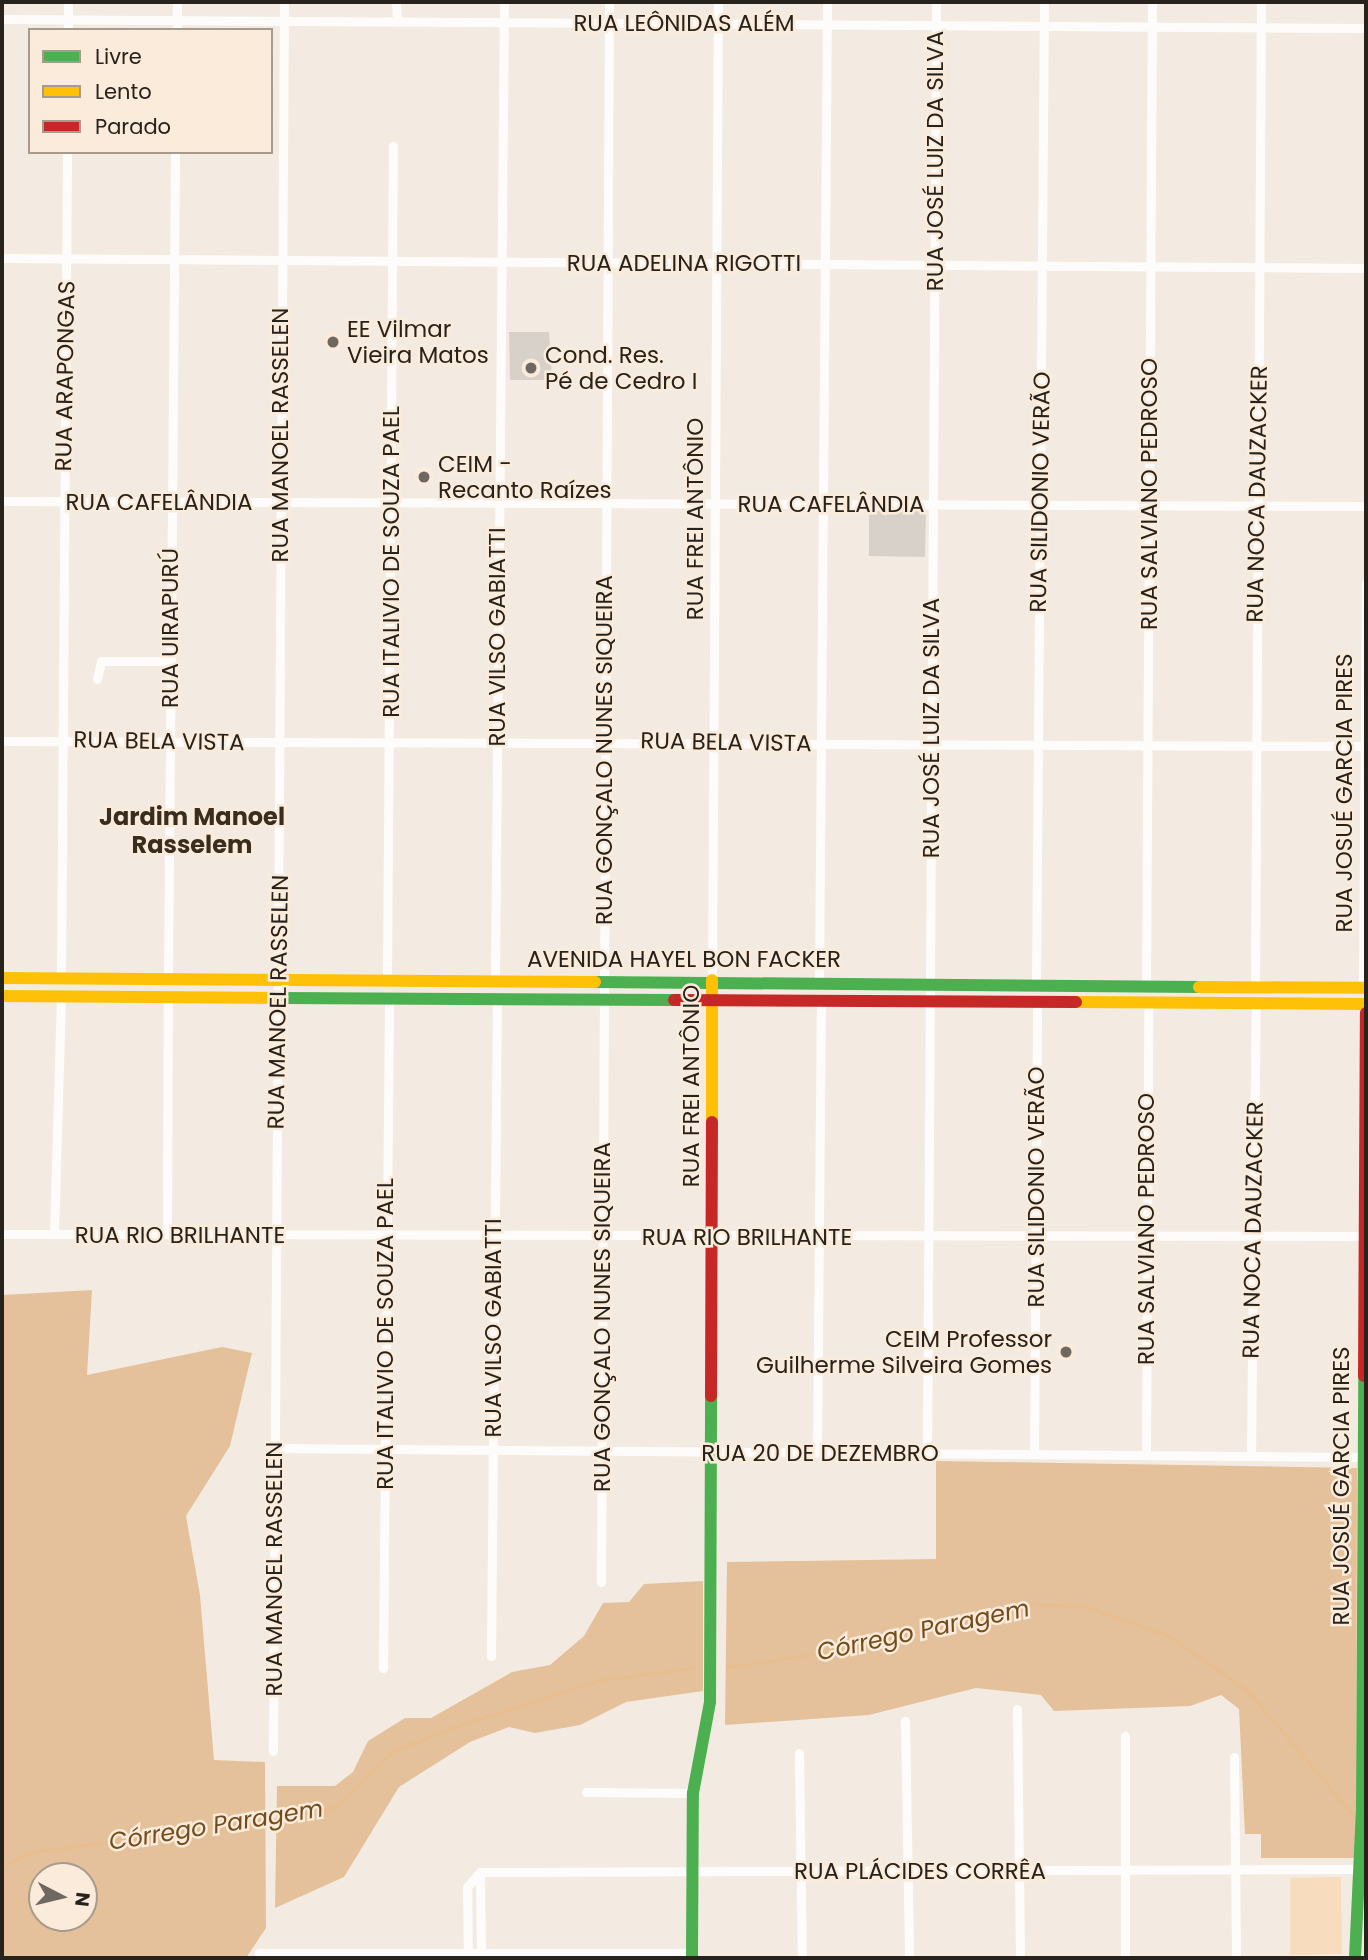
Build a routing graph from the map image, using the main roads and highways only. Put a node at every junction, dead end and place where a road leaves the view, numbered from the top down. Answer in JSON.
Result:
{"nodes":[{"id":1,"x":2,"y":978,"type":"edge"},
{"id":2,"x":712,"y":980,"type":"junction"},
{"id":3,"x":1365,"y":988,"type":"edge"},
{"id":4,"x":2,"y":996,"type":"edge"},
{"id":5,"x":714,"y":1002,"type":"junction"},
{"id":6,"x":1366,"y":1004,"type":"edge"},
{"id":7,"x":1366,"y":1013,"type":"edge"},
{"id":8,"x":1365,"y":1236,"type":"edge"},
{"id":9,"x":1364,"y":1457,"type":"edge"},
{"id":10,"x":692,"y":1956,"type":"edge"},
{"id":11,"x":1355,"y":1958,"type":"edge"}],
"edges":[{"from":1,"to":2,"type":"main road","name":"AVENIDA HAYEL BON FACKER"},
{"from":2,"to":3,"type":"main road","name":"AVENIDA HAYEL BON FACKER"},
{"from":2,"to":5,"type":"main road","name":"RUA FREI ANTÔNIO"},
{"from":3,"to":6,"type":"main road","name":"RUA JOSUÉ GARCIA PIRES"},
{"from":4,"to":5,"type":"main road","name":"AVENIDA HAYEL BON FACKER"},
{"from":5,"to":6,"type":"main road","name":"AVENIDA HAYEL BON FACKER"},
{"from":5,"to":10,"type":"main road","name":"RUA FREI ANTÔNIO"},
{"from":7,"to":8,"type":"main road","name":"RUA JOSUÉ GARCIA PIRES"},
{"from":8,"to":9,"type":"main road","name":"RUA JOSUÉ GARCIA PIRES"},
{"from":9,"to":11,"type":"main road","name":"RUA JOSUÉ GARCIA PIRES"}]}
